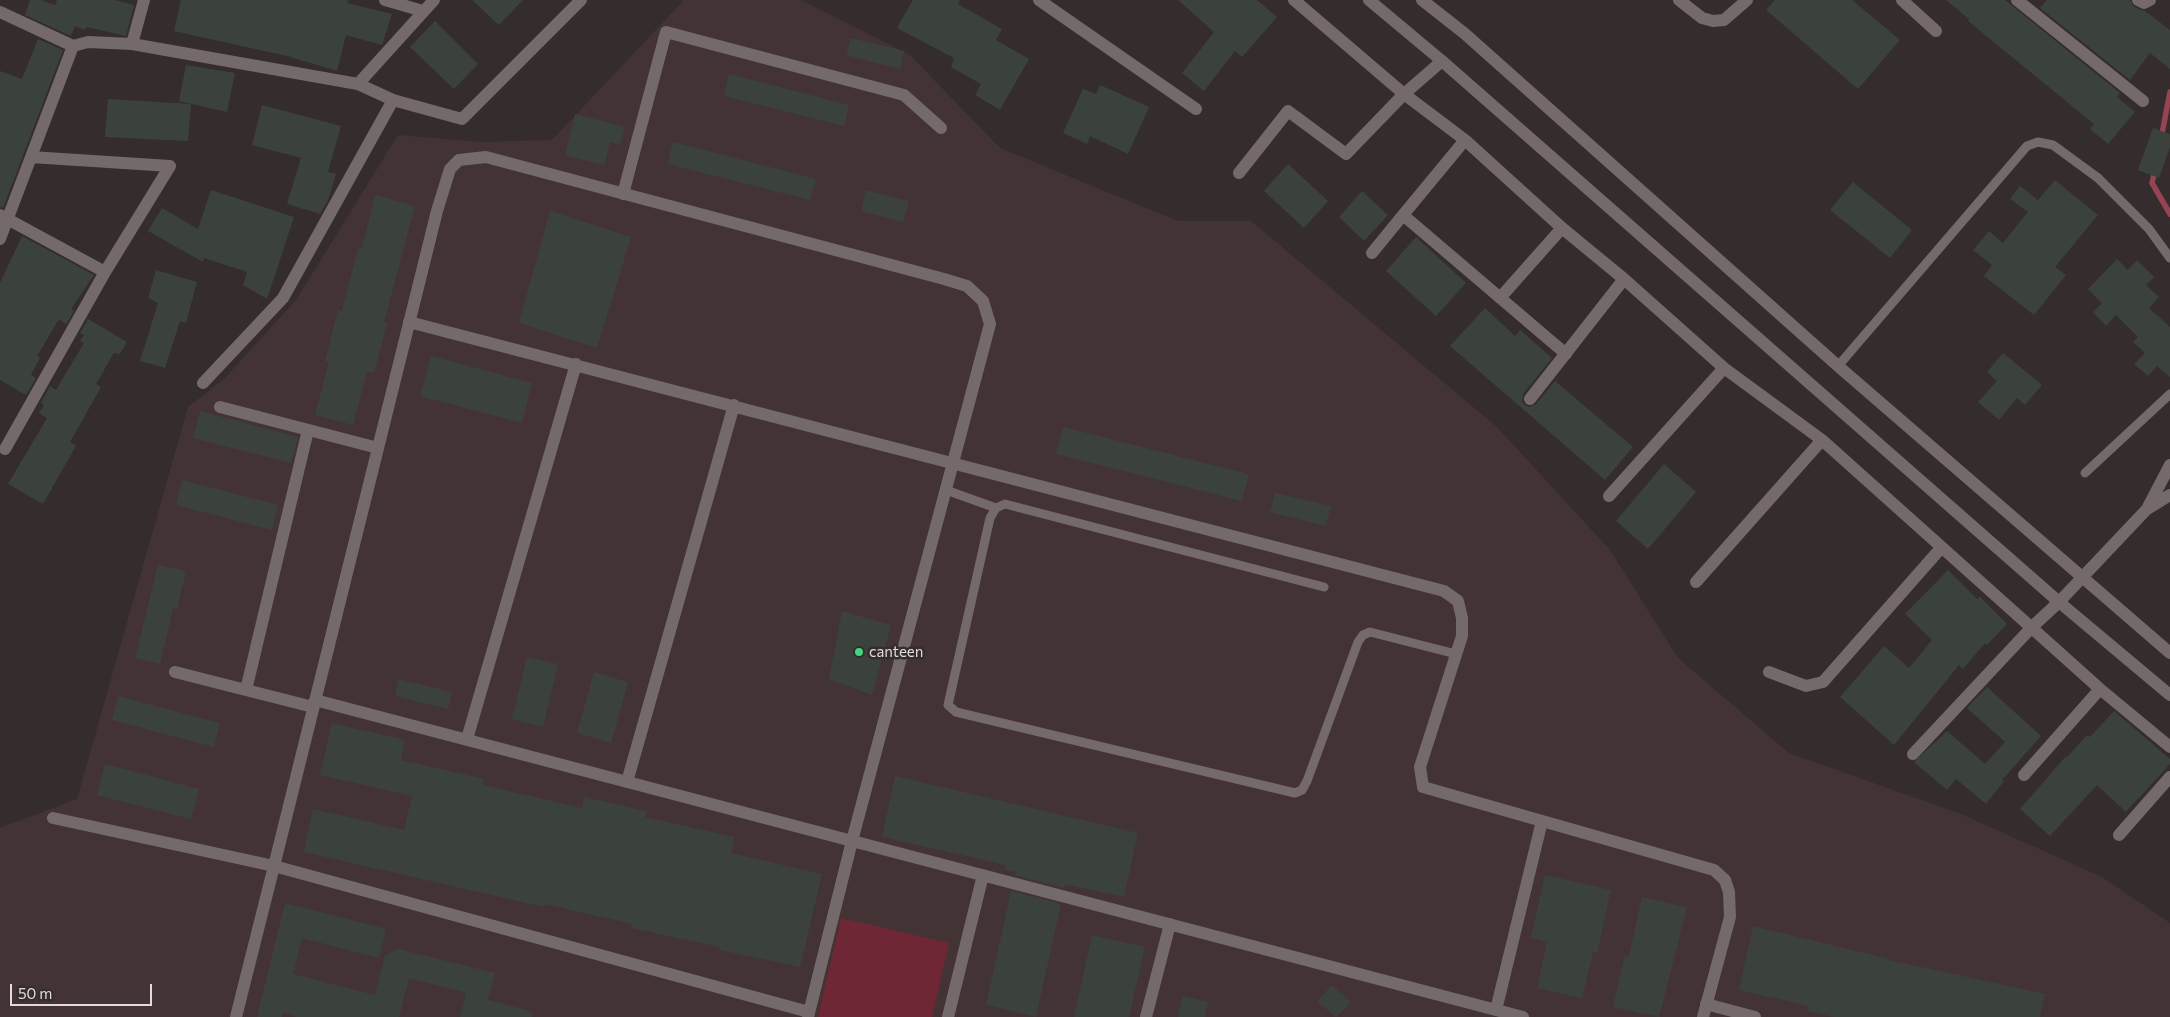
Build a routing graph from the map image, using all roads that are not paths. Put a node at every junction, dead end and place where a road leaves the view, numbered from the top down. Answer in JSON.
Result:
{"nodes":[{"id":1,"x":144,"y":0,"type":"edge"},
{"id":2,"x":385,"y":0,"type":"edge"},
{"id":3,"x":434,"y":0,"type":"edge"},
{"id":4,"x":581,"y":0,"type":"edge"},
{"id":5,"x":1039,"y":0,"type":"edge"},
{"id":6,"x":1294,"y":0,"type":"edge"},
{"id":7,"x":1369,"y":0,"type":"edge"},
{"id":8,"x":1422,"y":0,"type":"edge"},
{"id":9,"x":1679,"y":0,"type":"edge"},
{"id":10,"x":1748,"y":0,"type":"edge"},
{"id":11,"x":1902,"y":0,"type":"edge"},
{"id":12,"x":2017,"y":0,"type":"edge"},
{"id":13,"x":2138,"y":0,"type":"edge"},
{"id":14,"x":2150,"y":0,"type":"edge"},
{"id":15,"x":423,"y":11,"type":"junction"},
{"id":16,"x":0,"y":12,"type":"edge"},
{"id":17,"x":1936,"y":31,"type":"dead end"},
{"id":18,"x":132,"y":44,"type":"junction"},
{"id":19,"x":73,"y":46,"type":"junction"},
{"id":20,"x":1442,"y":61,"type":"junction"},
{"id":21,"x":358,"y":84,"type":"junction"},
{"id":22,"x":1404,"y":94,"type":"junction"},
{"id":23,"x":393,"y":100,"type":"junction"},
{"id":24,"x":2143,"y":101,"type":"dead end"},
{"id":25,"x":1196,"y":109,"type":"dead end"},
{"id":26,"x":941,"y":128,"type":"dead end"},
{"id":27,"x":1465,"y":140,"type":"junction"},
{"id":28,"x":31,"y":157,"type":"junction"},
{"id":29,"x":1239,"y":173,"type":"dead end"},
{"id":30,"x":623,"y":194,"type":"junction"},
{"id":31,"x":1402,"y":215,"type":"junction"},
{"id":32,"x":4,"y":217,"type":"edge"},
{"id":33,"x":1562,"y":228,"type":"junction"},
{"id":34,"x":0,"y":239,"type":"edge"},
{"id":35,"x":1372,"y":252,"type":"dead end"},
{"id":36,"x":2170,"y":258,"type":"edge"},
{"id":37,"x":105,"y":272,"type":"junction"},
{"id":38,"x":1624,"y":279,"type":"junction"},
{"id":39,"x":1500,"y":298,"type":"junction"},
{"id":40,"x":409,"y":322,"type":"junction"},
{"id":41,"x":1566,"y":354,"type":"junction"},
{"id":42,"x":576,"y":364,"type":"junction"},
{"id":43,"x":1838,"y":366,"type":"junction"},
{"id":44,"x":1724,"y":368,"type":"junction"},
{"id":45,"x":204,"y":383,"type":"dead end"},
{"id":46,"x":2170,"y":394,"type":"edge"},
{"id":47,"x":1530,"y":399,"type":"dead end"},
{"id":48,"x":734,"y":405,"type":"junction"},
{"id":49,"x":220,"y":408,"type":"dead end"},
{"id":50,"x":308,"y":430,"type":"junction"},
{"id":51,"x":1822,"y":440,"type":"junction"},
{"id":52,"x":378,"y":448,"type":"junction"},
{"id":53,"x":5,"y":449,"type":"dead end"},
{"id":54,"x":954,"y":462,"type":"junction"},
{"id":55,"x":2170,"y":465,"type":"edge"},
{"id":56,"x":2085,"y":472,"type":"dead end"},
{"id":57,"x":946,"y":490,"type":"junction"},
{"id":58,"x":2170,"y":495,"type":"edge"},
{"id":59,"x":1609,"y":496,"type":"dead end"},
{"id":60,"x":996,"y":508,"type":"junction"},
{"id":61,"x":2147,"y":509,"type":"junction"},
{"id":62,"x":1941,"y":548,"type":"junction"},
{"id":63,"x":2082,"y":576,"type":"junction"},
{"id":64,"x":1696,"y":582,"type":"dead end"},
{"id":65,"x":1324,"y":587,"type":"dead end"},
{"id":66,"x":2059,"y":602,"type":"junction"},
{"id":67,"x":2032,"y":627,"type":"junction"},
{"id":68,"x":2170,"y":652,"type":"edge"},
{"id":69,"x":1456,"y":654,"type":"junction"},
{"id":70,"x":175,"y":672,"type":"dead end"},
{"id":71,"x":1769,"y":672,"type":"dead end"},
{"id":72,"x":2100,"y":689,"type":"junction"},
{"id":73,"x":246,"y":690,"type":"junction"},
{"id":74,"x":2170,"y":695,"type":"edge"},
{"id":75,"x":314,"y":703,"type":"junction"},
{"id":76,"x":466,"y":739,"type":"junction"},
{"id":77,"x":2170,"y":747,"type":"edge"},
{"id":78,"x":1913,"y":754,"type":"dead end"},
{"id":79,"x":2024,"y":775,"type":"dead end"},
{"id":80,"x":2170,"y":776,"type":"edge"},
{"id":81,"x":627,"y":782,"type":"junction"},
{"id":82,"x":53,"y":818,"type":"dead end"},
{"id":83,"x":1542,"y":820,"type":"junction"},
{"id":84,"x":2119,"y":835,"type":"dead end"},
{"id":85,"x":852,"y":841,"type":"junction"},
{"id":86,"x":274,"y":866,"type":"junction"},
{"id":87,"x":983,"y":875,"type":"junction"},
{"id":88,"x":1170,"y":924,"type":"junction"},
{"id":89,"x":1706,"y":1004,"type":"junction"},
{"id":90,"x":1489,"y":1011,"type":"edge"},
{"id":91,"x":808,"y":1014,"type":"edge"},
{"id":92,"x":236,"y":1017,"type":"edge"},
{"id":93,"x":948,"y":1017,"type":"edge"},
{"id":94,"x":1146,"y":1017,"type":"edge"},
{"id":95,"x":1523,"y":1017,"type":"edge"},
{"id":96,"x":1703,"y":1017,"type":"edge"},
{"id":97,"x":1755,"y":1017,"type":"edge"}],
"edges":[{"from":1,"to":18,"type":"street"},
{"from":2,"to":15,"type":"street"},
{"from":3,"to":15,"type":"street"},
{"from":4,"to":23,"type":"street"},
{"from":5,"to":25,"type":"street"},
{"from":6,"to":22,"type":"street"},
{"from":7,"to":20,"type":"street"},
{"from":8,"to":43,"type":"street"},
{"from":9,"to":10,"type":"street"},
{"from":11,"to":17,"type":"street"},
{"from":12,"to":24,"type":"street"},
{"from":13,"to":14,"type":"street"},
{"from":15,"to":21,"type":"street"},
{"from":16,"to":19,"type":"street"},
{"from":18,"to":19,"type":"street"},
{"from":18,"to":21,"type":"street"},
{"from":19,"to":28,"type":"street"},
{"from":20,"to":22,"type":"street"},
{"from":20,"to":66,"type":"street"},
{"from":21,"to":23,"type":"street"},
{"from":22,"to":27,"type":"street"},
{"from":22,"to":29,"type":"street"},
{"from":23,"to":45,"type":"street"},
{"from":26,"to":30,"type":"street"},
{"from":27,"to":31,"type":"street"},
{"from":27,"to":33,"type":"street"},
{"from":28,"to":32,"type":"street"},
{"from":28,"to":37,"type":"street"},
{"from":30,"to":40,"type":"street"},
{"from":30,"to":54,"type":"street"},
{"from":31,"to":35,"type":"street"},
{"from":31,"to":39,"type":"street"},
{"from":32,"to":34,"type":"street"},
{"from":32,"to":37,"type":"street"},
{"from":33,"to":38,"type":"street"},
{"from":33,"to":39,"type":"street"},
{"from":36,"to":43,"type":"lane"},
{"from":37,"to":53,"type":"street"},
{"from":38,"to":41,"type":"street"},
{"from":38,"to":44,"type":"street"},
{"from":39,"to":41,"type":"street"},
{"from":40,"to":42,"type":"street"},
{"from":40,"to":52,"type":"street"},
{"from":41,"to":47,"type":"street"},
{"from":42,"to":48,"type":"street"},
{"from":42,"to":76,"type":"street"},
{"from":43,"to":63,"type":"street"},
{"from":44,"to":51,"type":"street"},
{"from":44,"to":59,"type":"street"},
{"from":46,"to":56,"type":"lane"},
{"from":48,"to":54,"type":"street"},
{"from":48,"to":81,"type":"street"},
{"from":49,"to":50,"type":"street"},
{"from":50,"to":52,"type":"street"},
{"from":50,"to":73,"type":"street"},
{"from":51,"to":62,"type":"street"},
{"from":51,"to":64,"type":"street"},
{"from":52,"to":75,"type":"street"},
{"from":54,"to":57,"type":"street"},
{"from":54,"to":69,"type":"street"},
{"from":55,"to":61,"type":"street"},
{"from":57,"to":60,"type":"lane"},
{"from":57,"to":85,"type":"street"},
{"from":58,"to":61,"type":"street"},
{"from":60,"to":65,"type":"lane"},
{"from":60,"to":69,"type":"lane"},
{"from":61,"to":63,"type":"street"},
{"from":62,"to":67,"type":"street"},
{"from":62,"to":71,"type":"street"},
{"from":63,"to":66,"type":"street"},
{"from":63,"to":68,"type":"street"},
{"from":66,"to":67,"type":"street"},
{"from":66,"to":74,"type":"street"},
{"from":67,"to":72,"type":"street"},
{"from":67,"to":78,"type":"street"},
{"from":69,"to":83,"type":"street"},
{"from":70,"to":73,"type":"street"},
{"from":72,"to":77,"type":"street"},
{"from":72,"to":79,"type":"street"},
{"from":73,"to":75,"type":"street"},
{"from":75,"to":76,"type":"street"},
{"from":75,"to":86,"type":"street"},
{"from":76,"to":81,"type":"street"},
{"from":80,"to":84,"type":"street"},
{"from":81,"to":85,"type":"street"},
{"from":82,"to":86,"type":"street"},
{"from":83,"to":89,"type":"street"},
{"from":83,"to":90,"type":"street"},
{"from":85,"to":87,"type":"street"},
{"from":85,"to":91,"type":"street"},
{"from":86,"to":91,"type":"street"},
{"from":86,"to":92,"type":"street"},
{"from":87,"to":88,"type":"street"},
{"from":87,"to":93,"type":"street"},
{"from":88,"to":90,"type":"street"},
{"from":88,"to":94,"type":"street"},
{"from":89,"to":96,"type":"street"},
{"from":89,"to":97,"type":"street"},
{"from":90,"to":95,"type":"street"}]}
